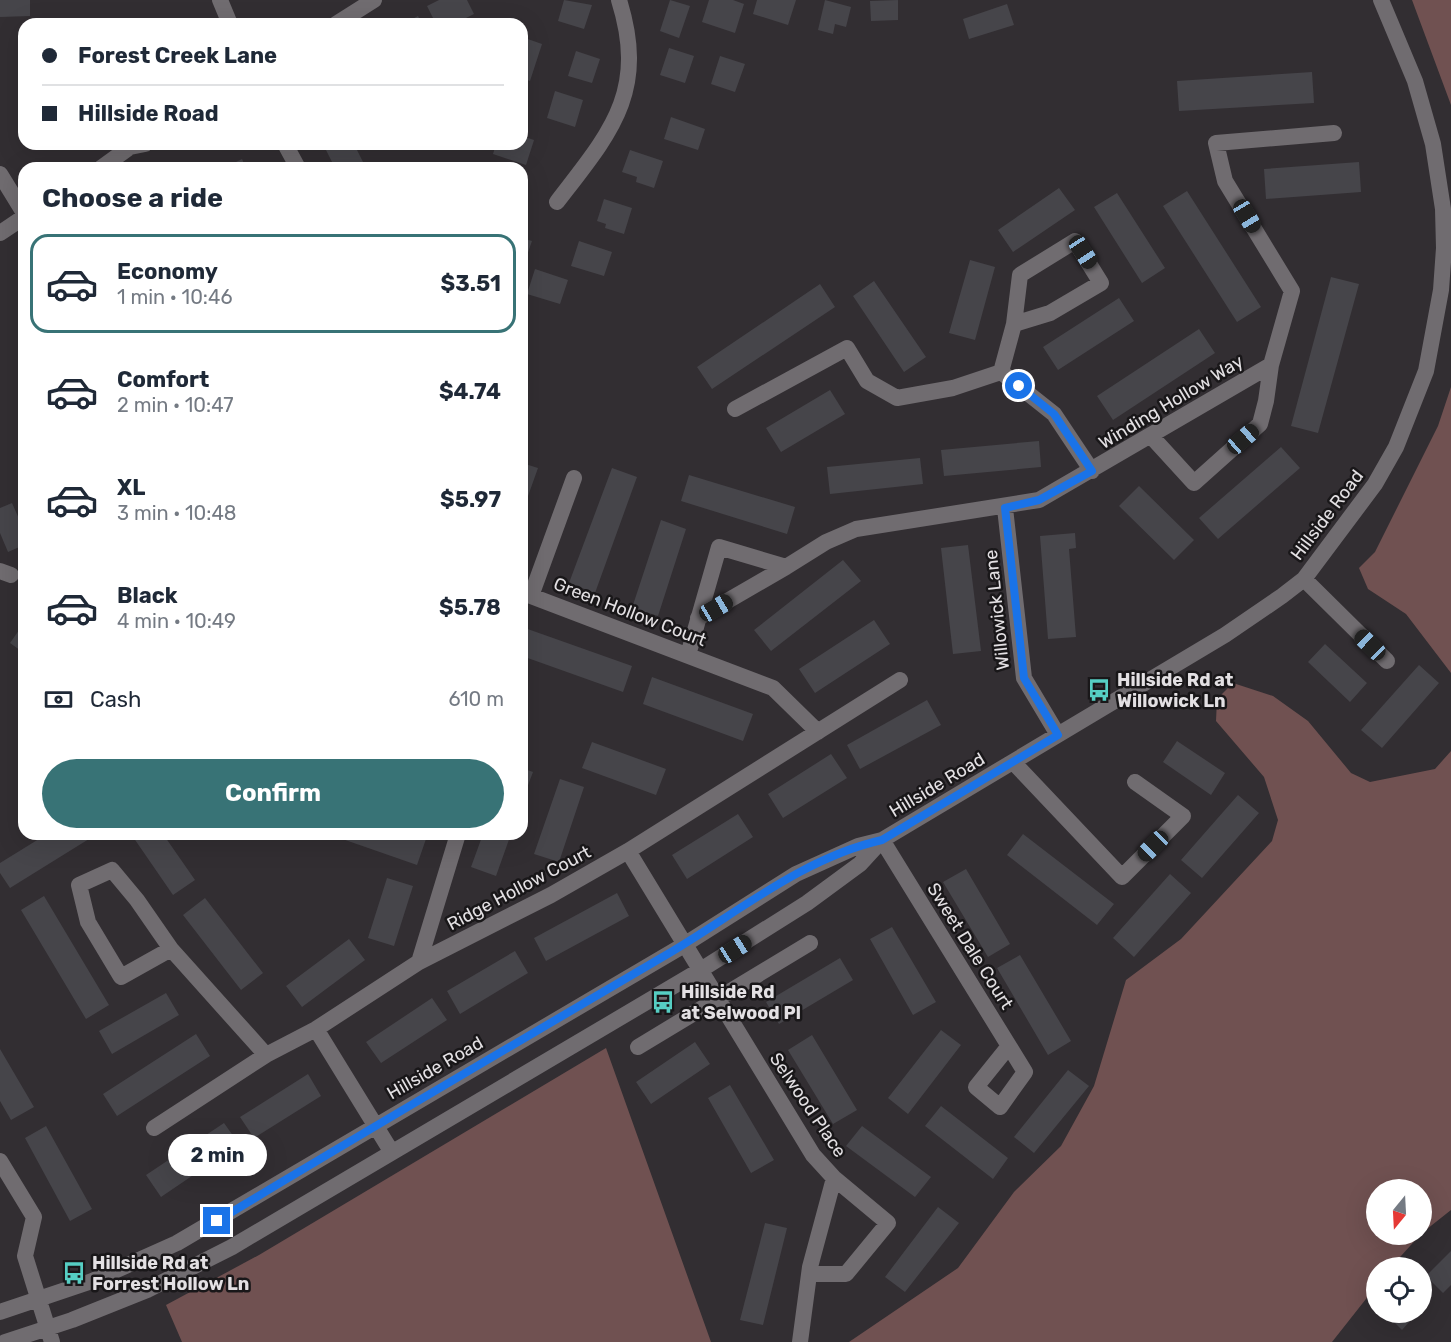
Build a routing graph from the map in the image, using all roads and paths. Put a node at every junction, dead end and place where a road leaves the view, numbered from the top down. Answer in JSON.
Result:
{"nodes":[{"id":1,"x":220,"y":0,"type":"edge"},
{"id":2,"x":374,"y":0,"type":"edge"},
{"id":3,"x":620,"y":0,"type":"edge"},
{"id":4,"x":1381,"y":0,"type":"edge"},
{"id":5,"x":228,"y":18,"type":"edge"},
{"id":6,"x":346,"y":18,"type":"edge"},
{"id":7,"x":1334,"y":133,"type":"dead end"},
{"id":8,"x":126,"y":150,"type":"edge"},
{"id":9,"x":109,"y":162,"type":"edge"},
{"id":10,"x":0,"y":174,"type":"edge"},
{"id":11,"x":557,"y":202,"type":"dead end"},
{"id":12,"x":18,"y":205,"type":"edge"},
{"id":13,"x":18,"y":220,"type":"edge"},
{"id":14,"x":0,"y":233,"type":"edge"},
{"id":15,"x":1014,"y":324,"type":"junction"},
{"id":16,"x":1271,"y":365,"type":"junction"},
{"id":17,"x":1001,"y":372,"type":"junction"},
{"id":18,"x":735,"y":409,"type":"dead end"},
{"id":19,"x":1151,"y":436,"type":"junction"},
{"id":20,"x":1092,"y":471,"type":"junction"},
{"id":21,"x":574,"y":478,"type":"dead end"},
{"id":22,"x":1005,"y":508,"type":"junction"},
{"id":23,"x":786,"y":567,"type":"junction"},
{"id":24,"x":1304,"y":579,"type":"junction"},
{"id":25,"x":699,"y":618,"type":"junction"},
{"id":26,"x":688,"y":655,"type":"junction"},
{"id":27,"x":1387,"y":661,"type":"dead end"},
{"id":28,"x":900,"y":680,"type":"dead end"},
{"id":29,"x":818,"y":732,"type":"junction"},
{"id":30,"x":1058,"y":735,"type":"junction"},
{"id":31,"x":1014,"y":763,"type":"junction"},
{"id":32,"x":1135,"y":782,"type":"dead end"},
{"id":33,"x":456,"y":840,"type":"edge"},
{"id":34,"x":882,"y":840,"type":"junction"},
{"id":35,"x":628,"y":851,"type":"junction"},
{"id":36,"x":810,"y":943,"type":"dead end"},
{"id":37,"x":684,"y":945,"type":"junction"},
{"id":38,"x":171,"y":949,"type":"junction"},
{"id":39,"x":419,"y":962,"type":"junction"},
{"id":40,"x":699,"y":972,"type":"junction"},
{"id":41,"x":717,"y":999,"type":"junction"},
{"id":42,"x":316,"y":1029,"type":"junction"},
{"id":43,"x":1009,"y":1046,"type":"junction"},
{"id":44,"x":638,"y":1047,"type":"dead end"},
{"id":45,"x":266,"y":1055,"type":"junction"},
{"id":46,"x":376,"y":1126,"type":"junction"},
{"id":47,"x":154,"y":1128,"type":"dead end"},
{"id":48,"x":391,"y":1151,"type":"junction"},
{"id":49,"x":0,"y":1161,"type":"edge"},
{"id":50,"x":834,"y":1178,"type":"junction"},
{"id":51,"x":809,"y":1274,"type":"junction"},
{"id":52,"x":39,"y":1300,"type":"junction"},
{"id":53,"x":0,"y":1312,"type":"edge"},
{"id":54,"x":50,"y":1335,"type":"edge"},
{"id":55,"x":5,"y":1342,"type":"edge"},
{"id":56,"x":800,"y":1342,"type":"edge"}],
"edges":[{"from":1,"to":5,"type":"street"},
{"from":2,"to":6,"type":"street"},
{"from":3,"to":11,"type":"street"},
{"from":4,"to":24,"type":"street","name":"Hillside Road"},
{"from":7,"to":16,"type":"street","name":"Winding Hollow Way"},
{"from":8,"to":9,"type":"street"},
{"from":10,"to":12,"type":"street"},
{"from":13,"to":14,"type":"street"},
{"from":15,"to":15,"type":"street"},
{"from":15,"to":17,"type":"street"},
{"from":16,"to":19,"type":"street","name":"Winding Hollow Way"},
{"from":16,"to":19,"type":"street"},
{"from":17,"to":18,"type":"street"},
{"from":17,"to":20,"type":"street"},
{"from":19,"to":20,"type":"street","name":"Winding Hollow Way"},
{"from":20,"to":22,"type":"street","name":"Winding Hollow Way"},
{"from":21,"to":26,"type":"street","name":"Green Hollow Court"},
{"from":22,"to":23,"type":"street","name":"Winding Hollow Way"},
{"from":22,"to":30,"type":"street","name":"Willowick Lane"},
{"from":23,"to":25,"type":"street","name":"Winding Hollow Way"},
{"from":23,"to":25,"type":"street"},
{"from":24,"to":27,"type":"street"},
{"from":24,"to":30,"type":"street","name":"Hillside Road"},
{"from":25,"to":26,"type":"street"},
{"from":26,"to":29,"type":"street","name":"Green Hollow Court"},
{"from":28,"to":29,"type":"street","name":"Ridge Hollow Court"},
{"from":29,"to":35,"type":"street","name":"Ridge Hollow Court"},
{"from":30,"to":31,"type":"street","name":"Hillside Road"},
{"from":31,"to":32,"type":"street"},
{"from":31,"to":34,"type":"street","name":"Hillside Road"},
{"from":33,"to":39,"type":"street"},
{"from":34,"to":37,"type":"street","name":"Hillside Road"},
{"from":34,"to":40,"type":"street","name":"Hillside Road"},
{"from":34,"to":43,"type":"street","name":"Sweet Dale Court"},
{"from":35,"to":37,"type":"street","name":"Selwood Place"},
{"from":35,"to":39,"type":"street","name":"Ridge Hollow Court"},
{"from":36,"to":41,"type":"street"},
{"from":37,"to":40,"type":"street","name":"Selwood Place"},
{"from":37,"to":46,"type":"street","name":"Hillside Road"},
{"from":38,"to":38,"type":"street"},
{"from":38,"to":45,"type":"street"},
{"from":39,"to":42,"type":"street","name":"Ridge Hollow Court"},
{"from":40,"to":41,"type":"street","name":"Selwood Place"},
{"from":40,"to":48,"type":"street","name":"Hillside Road"},
{"from":41,"to":44,"type":"street"},
{"from":41,"to":50,"type":"street","name":"Selwood Place"},
{"from":42,"to":45,"type":"street","name":"Ridge Hollow Court"},
{"from":42,"to":46,"type":"street"},
{"from":43,"to":43,"type":"street","name":"Sweet Dale Court"},
{"from":45,"to":47,"type":"street","name":"Ridge Hollow Court"},
{"from":46,"to":48,"type":"street"},
{"from":46,"to":52,"type":"street","name":"Hillside Road"},
{"from":48,"to":54,"type":"street","name":"Hillside Road"},
{"from":49,"to":52,"type":"street"},
{"from":50,"to":51,"type":"street","name":"Selwood Place"},
{"from":50,"to":51,"type":"street"},
{"from":51,"to":56,"type":"street","name":"Selwood Place"},
{"from":52,"to":53,"type":"street","name":"Hillside Road"},
{"from":52,"to":54,"type":"street"},
{"from":54,"to":55,"type":"street","name":"Hillside Road"}]}
